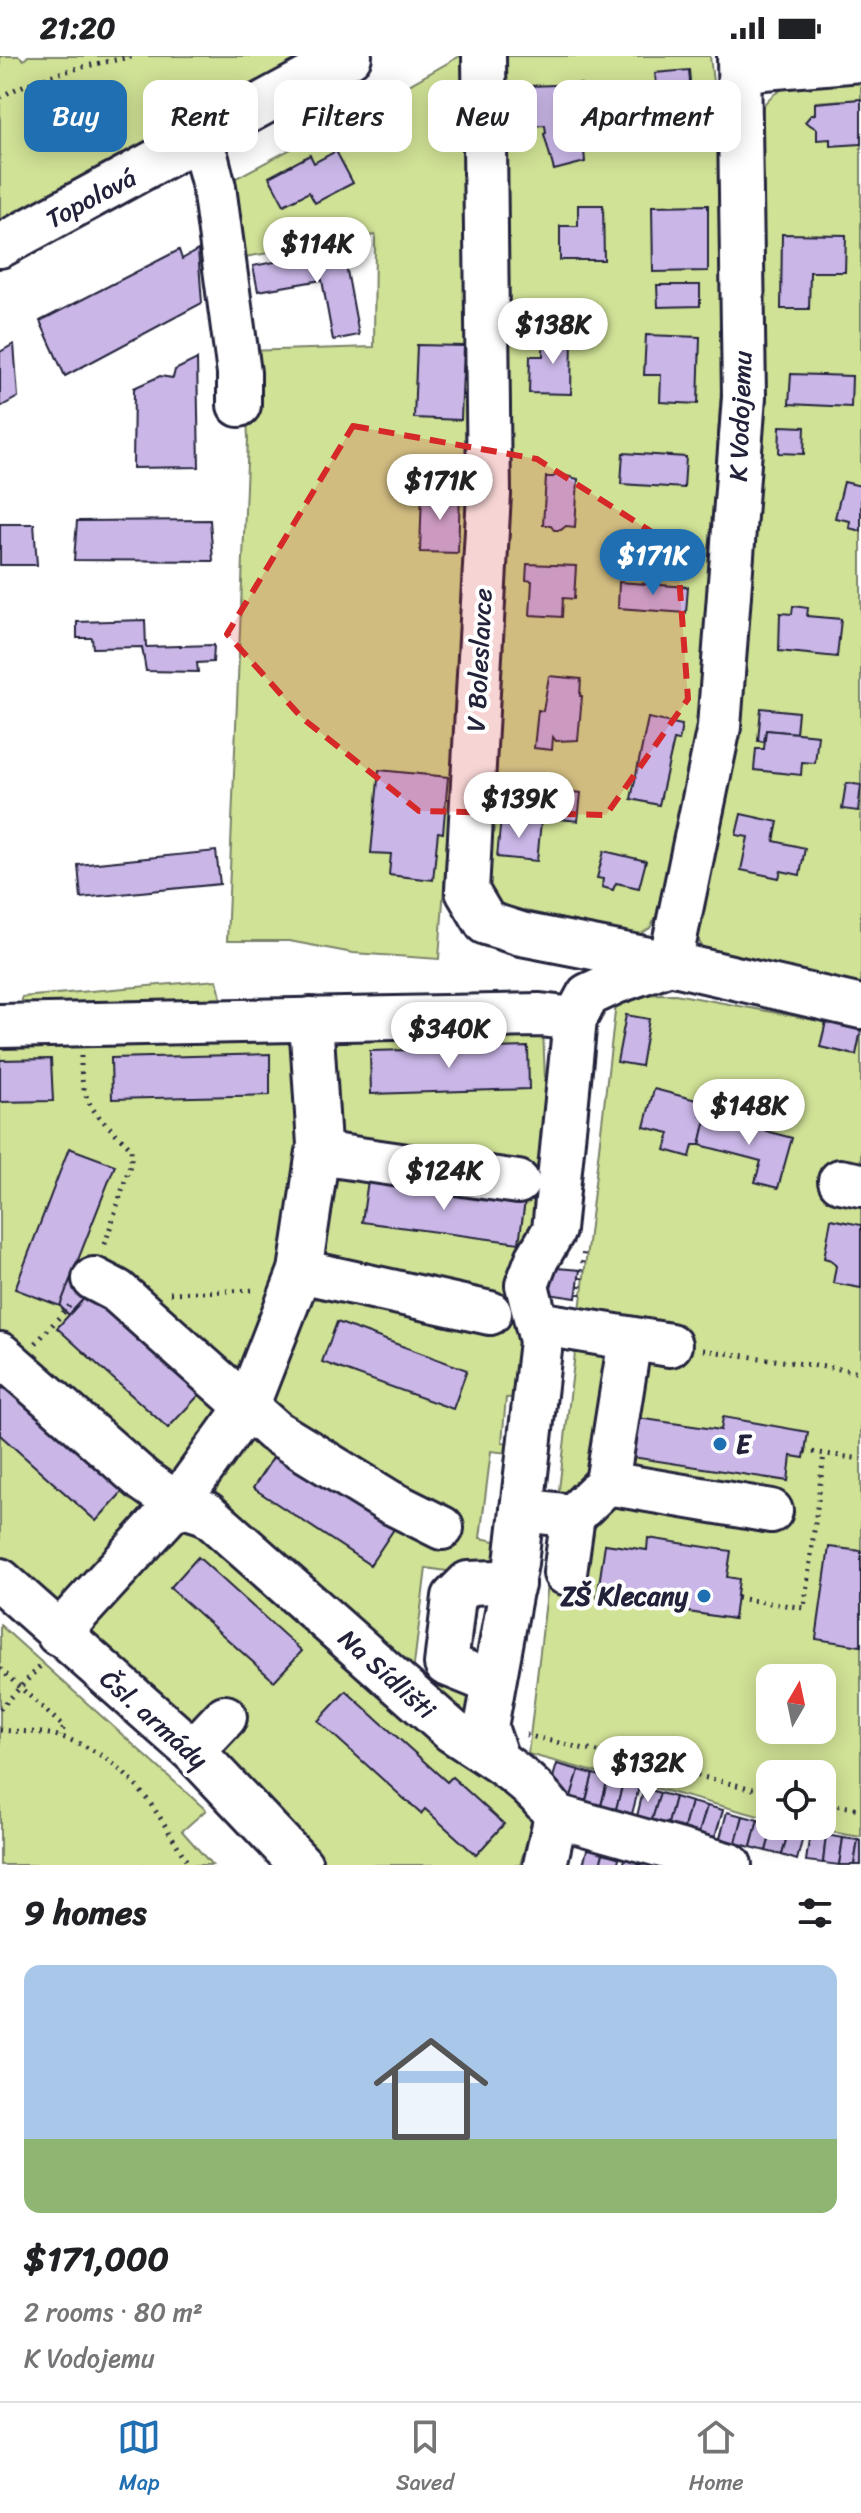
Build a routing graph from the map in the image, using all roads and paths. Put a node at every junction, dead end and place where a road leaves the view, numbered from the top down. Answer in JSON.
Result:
{"nodes":[{"id":1,"x":136,"y":56,"type":"edge"},
{"id":2,"x":350,"y":56,"type":"edge"},
{"id":3,"x":484,"y":56,"type":"edge"},
{"id":4,"x":861,"y":60,"type":"edge"},
{"id":5,"x":740,"y":63,"type":"edge"},
{"id":6,"x":0,"y":97,"type":"edge"},
{"id":7,"x":258,"y":107,"type":"edge"},
{"id":8,"x":176,"y":152,"type":"edge"},
{"id":9,"x":203,"y":152,"type":"edge"},
{"id":10,"x":0,"y":246,"type":"edge"},
{"id":11,"x":239,"y":405,"type":"dead end"},
{"id":12,"x":670,"y":963,"type":"junction"},
{"id":13,"x":861,"y":1007,"type":"edge"},
{"id":14,"x":311,"y":1019,"type":"junction"},
{"id":15,"x":575,"y":1019,"type":"junction"},
{"id":16,"x":0,"y":1026,"type":"edge"},
{"id":17,"x":81,"y":1049,"type":"dead end"},
{"id":18,"x":318,"y":1153,"type":"junction"},
{"id":19,"x":518,"y":1182,"type":"dead end"},
{"id":20,"x":118,"y":1201,"type":"dead end"},
{"id":21,"x":297,"y":1280,"type":"junction"},
{"id":22,"x":106,"y":1285,"type":"joint"},
{"id":23,"x":490,"y":1313,"type":"dead end"},
{"id":24,"x":537,"y":1323,"type":"junction"},
{"id":25,"x":630,"y":1339,"type":"junction"},
{"id":26,"x":670,"y":1345,"type":"joint"},
{"id":27,"x":0,"y":1354,"type":"edge"},
{"id":28,"x":861,"y":1372,"type":"edge"},
{"id":29,"x":247,"y":1407,"type":"junction"},
{"id":30,"x":805,"y":1451,"type":"dead end"},
{"id":31,"x":824,"y":1454,"type":"junction"},
{"id":32,"x":861,"y":1459,"type":"edge"},
{"id":33,"x":607,"y":1483,"type":"junction"},
{"id":34,"x":177,"y":1504,"type":"junction"},
{"id":35,"x":522,"y":1510,"type":"junction"},
{"id":36,"x":771,"y":1511,"type":"dead end"},
{"id":37,"x":573,"y":1516,"type":"junction"},
{"id":38,"x":442,"y":1528,"type":"dead end"},
{"id":39,"x":565,"y":1573,"type":"dead end"},
{"id":40,"x":0,"y":1580,"type":"edge"},
{"id":41,"x":513,"y":1585,"type":"junction"},
{"id":42,"x":737,"y":1598,"type":"dead end"},
{"id":43,"x":55,"y":1643,"type":"junction"},
{"id":44,"x":0,"y":1669,"type":"edge"},
{"id":45,"x":493,"y":1683,"type":"junction"},
{"id":46,"x":20,"y":1688,"type":"junction"},
{"id":47,"x":0,"y":1709,"type":"edge"},
{"id":48,"x":225,"y":1717,"type":"dead end"},
{"id":49,"x":0,"y":1730,"type":"edge"},
{"id":50,"x":60,"y":1736,"type":"junction"},
{"id":51,"x":491,"y":1743,"type":"junction"},
{"id":52,"x":193,"y":1751,"type":"junction"},
{"id":53,"x":756,"y":1790,"type":"edge"},
{"id":54,"x":836,"y":1805,"type":"edge"},
{"id":55,"x":861,"y":1809,"type":"edge"},
{"id":56,"x":556,"y":1816,"type":"junction"},
{"id":57,"x":189,"y":1865,"type":"edge"},
{"id":58,"x":301,"y":1865,"type":"edge"},
{"id":59,"x":545,"y":1865,"type":"edge"},
{"id":60,"x":730,"y":1865,"type":"edge"}],
"edges":[{"from":1,"to":6,"type":"path"},
{"from":2,"to":7,"type":"street","name":"Topolová"},
{"from":3,"to":12,"type":"street","name":"V Boleslavce"},
{"from":4,"to":5,"type":"street"},
{"from":5,"to":12,"type":"street","name":"K Vodojemu"},
{"from":8,"to":10,"type":"street","name":"Topolová"},
{"from":9,"to":11,"type":"street"},
{"from":12,"to":13,"type":"street","name":"V Boleslavce"},
{"from":12,"to":15,"type":"street"},
{"from":14,"to":15,"type":"street"},
{"from":14,"to":16,"type":"street"},
{"from":14,"to":18,"type":"street"},
{"from":15,"to":24,"type":"street"},
{"from":17,"to":20,"type":"path"},
{"from":18,"to":19,"type":"street"},
{"from":18,"to":21,"type":"street"},
{"from":21,"to":22,"type":"path"},
{"from":21,"to":23,"type":"street"},
{"from":21,"to":29,"type":"street"},
{"from":22,"to":29,"type":"street"},
{"from":24,"to":25,"type":"street"},
{"from":24,"to":35,"type":"street"},
{"from":25,"to":26,"type":"street"},
{"from":25,"to":33,"type":"street"},
{"from":26,"to":28,"type":"path"},
{"from":27,"to":34,"type":"street","name":"Na Sídlišti"},
{"from":29,"to":34,"type":"street"},
{"from":29,"to":38,"type":"street"},
{"from":30,"to":31,"type":"path"},
{"from":31,"to":32,"type":"path"},
{"from":31,"to":42,"type":"path"},
{"from":33,"to":36,"type":"street"},
{"from":33,"to":37,"type":"street"},
{"from":34,"to":43,"type":"street"},
{"from":34,"to":51,"type":"street","name":"Na Sídlišti"},
{"from":35,"to":37,"type":"street"},
{"from":35,"to":41,"type":"street"},
{"from":37,"to":39,"type":"street"},
{"from":40,"to":43,"type":"street","name":"Čsl. armády"},
{"from":41,"to":45,"type":"street"},
{"from":41,"to":45,"type":"street"},
{"from":43,"to":46,"type":"path"},
{"from":43,"to":52,"type":"street","name":"Čsl. armády"},
{"from":44,"to":46,"type":"path"},
{"from":45,"to":51,"type":"street"},
{"from":46,"to":47,"type":"path"},
{"from":46,"to":50,"type":"path"},
{"from":48,"to":52,"type":"street"},
{"from":49,"to":50,"type":"path"},
{"from":50,"to":57,"type":"path"},
{"from":51,"to":53,"type":"path"},
{"from":51,"to":56,"type":"street","name":"Na Sídlišti"},
{"from":52,"to":58,"type":"street","name":"Čsl. armády"},
{"from":54,"to":55,"type":"path"},
{"from":56,"to":59,"type":"street"},
{"from":56,"to":60,"type":"street"}]}
